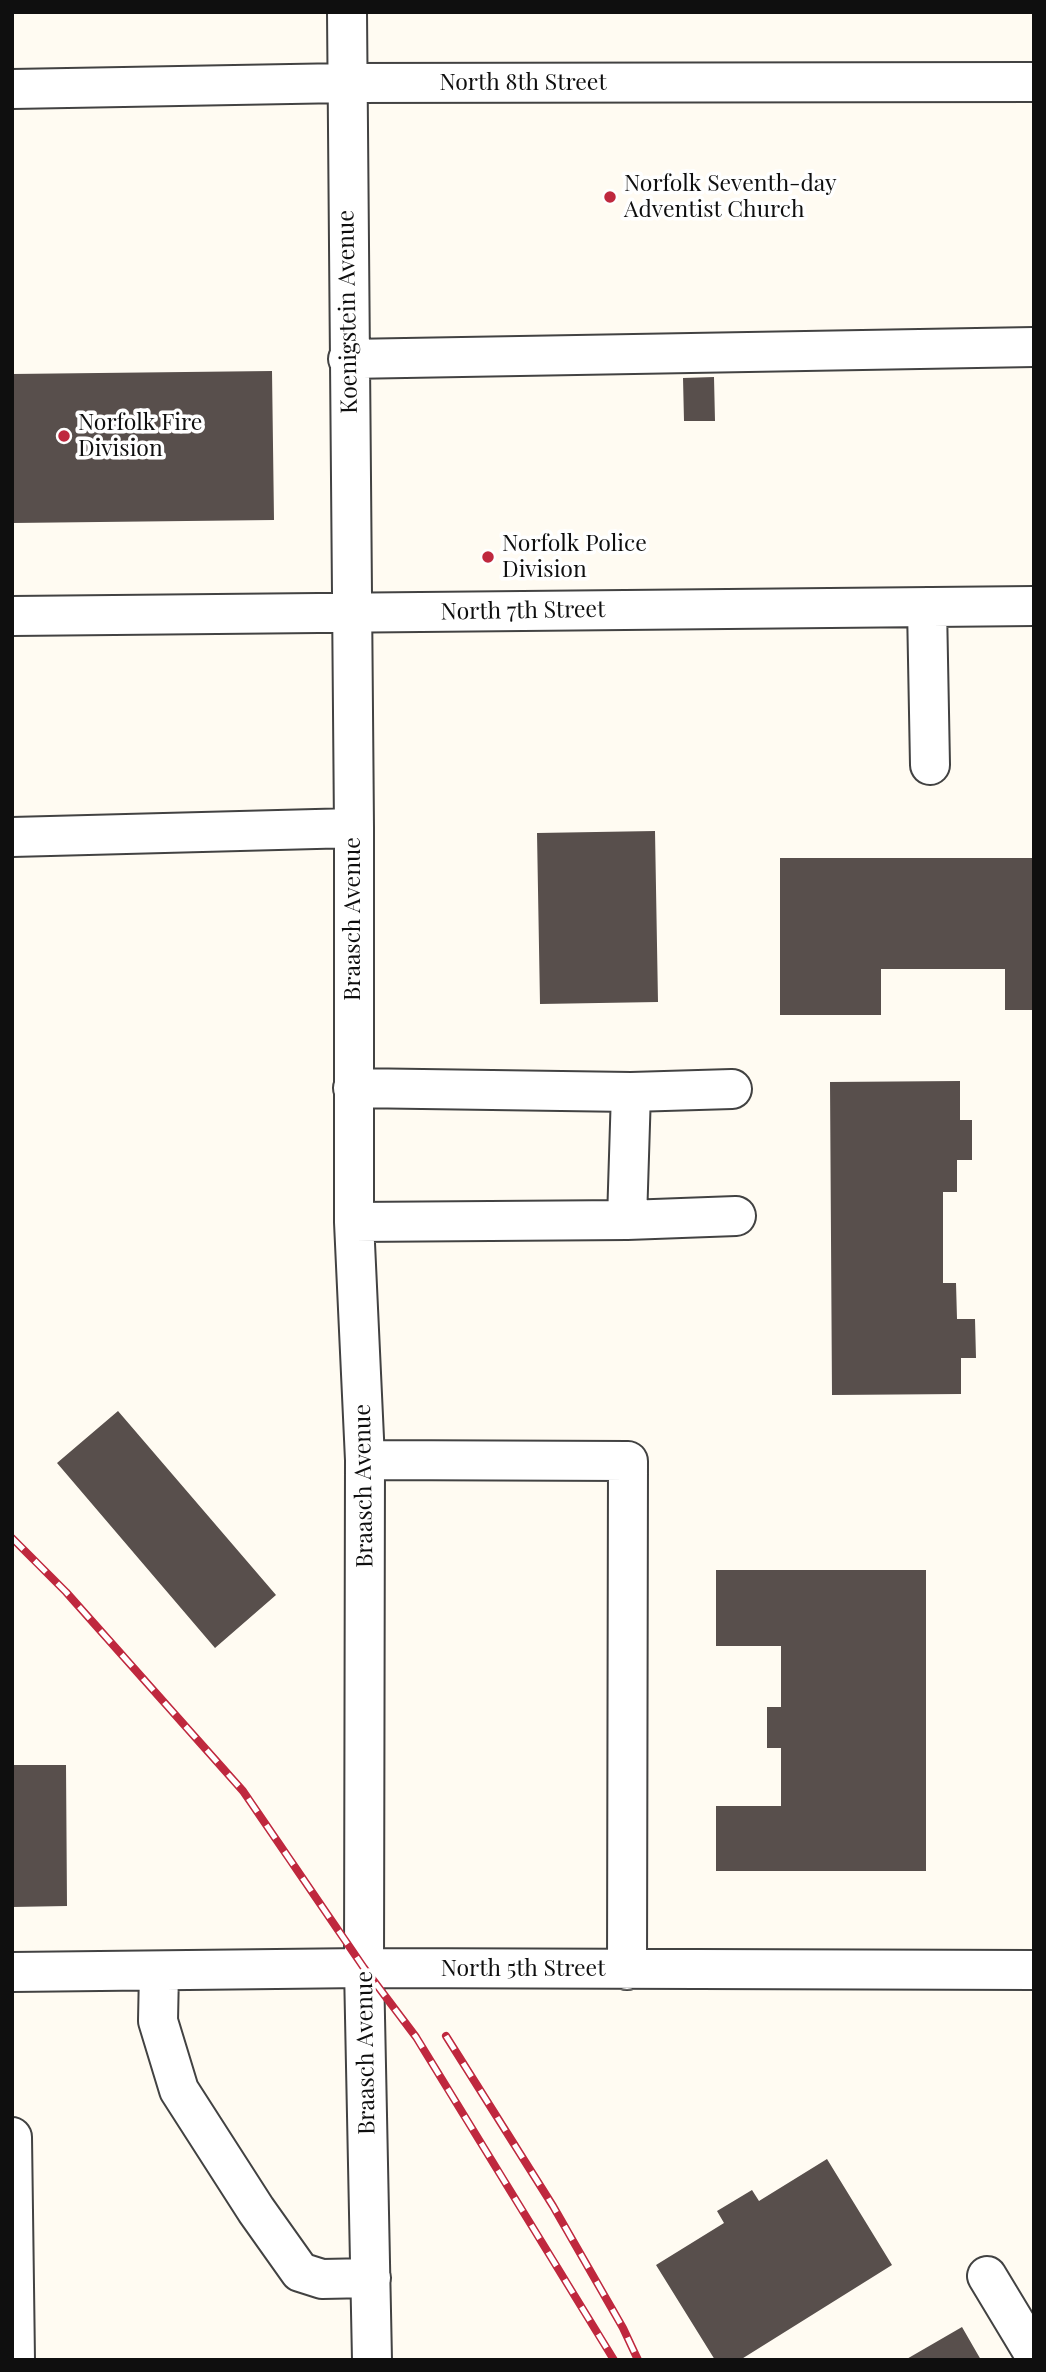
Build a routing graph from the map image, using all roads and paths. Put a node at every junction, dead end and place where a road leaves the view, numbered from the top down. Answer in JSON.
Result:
{"nodes":[{"id":1,"x":346,"y":12,"type":"edge"},
{"id":2,"x":1034,"y":82,"type":"edge"},
{"id":3,"x":346,"y":83,"type":"junction"},
{"id":4,"x":12,"y":89,"type":"edge"},
{"id":5,"x":1034,"y":347,"type":"edge"},
{"id":6,"x":348,"y":359,"type":"junction"},
{"id":7,"x":1034,"y":606,"type":"edge"},
{"id":8,"x":927,"y":607,"type":"junction"},
{"id":9,"x":351,"y":613,"type":"junction"},
{"id":10,"x":12,"y":616,"type":"edge"},
{"id":11,"x":930,"y":765,"type":"dead end"},
{"id":12,"x":354,"y":828,"type":"junction"},
{"id":13,"x":12,"y":837,"type":"edge"},
{"id":14,"x":353,"y":1088,"type":"junction"},
{"id":15,"x":732,"y":1089,"type":"dead end"},
{"id":16,"x":631,"y":1092,"type":"junction"},
{"id":17,"x":736,"y":1216,"type":"dead end"},
{"id":18,"x":627,"y":1220,"type":"junction"},
{"id":19,"x":354,"y":1222,"type":"junction"},
{"id":20,"x":365,"y":1460,"type":"junction"},
{"id":21,"x":364,"y":1968,"type":"junction"},
{"id":22,"x":627,"y":1970,"type":"junction"},
{"id":23,"x":1034,"y":1970,"type":"edge"},
{"id":24,"x":159,"y":1971,"type":"junction"},
{"id":25,"x":12,"y":1972,"type":"edge"},
{"id":26,"x":12,"y":2137,"type":"edge"},
{"id":27,"x":987,"y":2276,"type":"dead end"},
{"id":28,"x":371,"y":2278,"type":"junction"},
{"id":29,"x":1034,"y":2354,"type":"edge"},
{"id":30,"x":15,"y":2360,"type":"edge"},
{"id":31,"x":372,"y":2360,"type":"edge"}],
"edges":[{"from":1,"to":3,"type":"street","name":"Koenigstein Avenue"},
{"from":2,"to":3,"type":"street","name":"North 8th Street"},
{"from":3,"to":4,"type":"street","name":"North 8th Street"},
{"from":3,"to":6,"type":"street","name":"Koenigstein Avenue"},
{"from":5,"to":6,"type":"street"},
{"from":6,"to":9,"type":"street","name":"Koenigstein Avenue"},
{"from":7,"to":8,"type":"street","name":"North 7th Street"},
{"from":8,"to":9,"type":"street","name":"North 7th Street"},
{"from":8,"to":11,"type":"street"},
{"from":9,"to":10,"type":"street","name":"North 7th Street"},
{"from":9,"to":12,"type":"street","name":"Braasch Avenue"},
{"from":12,"to":13,"type":"street"},
{"from":12,"to":14,"type":"street","name":"Braasch Avenue"},
{"from":14,"to":16,"type":"street"},
{"from":14,"to":19,"type":"street","name":"Braasch Avenue"},
{"from":15,"to":16,"type":"street"},
{"from":16,"to":18,"type":"street"},
{"from":17,"to":18,"type":"street"},
{"from":18,"to":19,"type":"street"},
{"from":19,"to":20,"type":"street","name":"Braasch Avenue"},
{"from":20,"to":21,"type":"street","name":"Braasch Avenue"},
{"from":20,"to":22,"type":"street"},
{"from":21,"to":22,"type":"street","name":"North 5th Street"},
{"from":21,"to":24,"type":"street","name":"North 5th Street"},
{"from":21,"to":28,"type":"street","name":"Braasch Avenue"},
{"from":22,"to":23,"type":"street","name":"North 5th Street"},
{"from":24,"to":25,"type":"street","name":"North 5th Street"},
{"from":24,"to":28,"type":"street"},
{"from":26,"to":30,"type":"street"},
{"from":27,"to":29,"type":"street"},
{"from":28,"to":31,"type":"street","name":"Braasch Avenue"}]}
